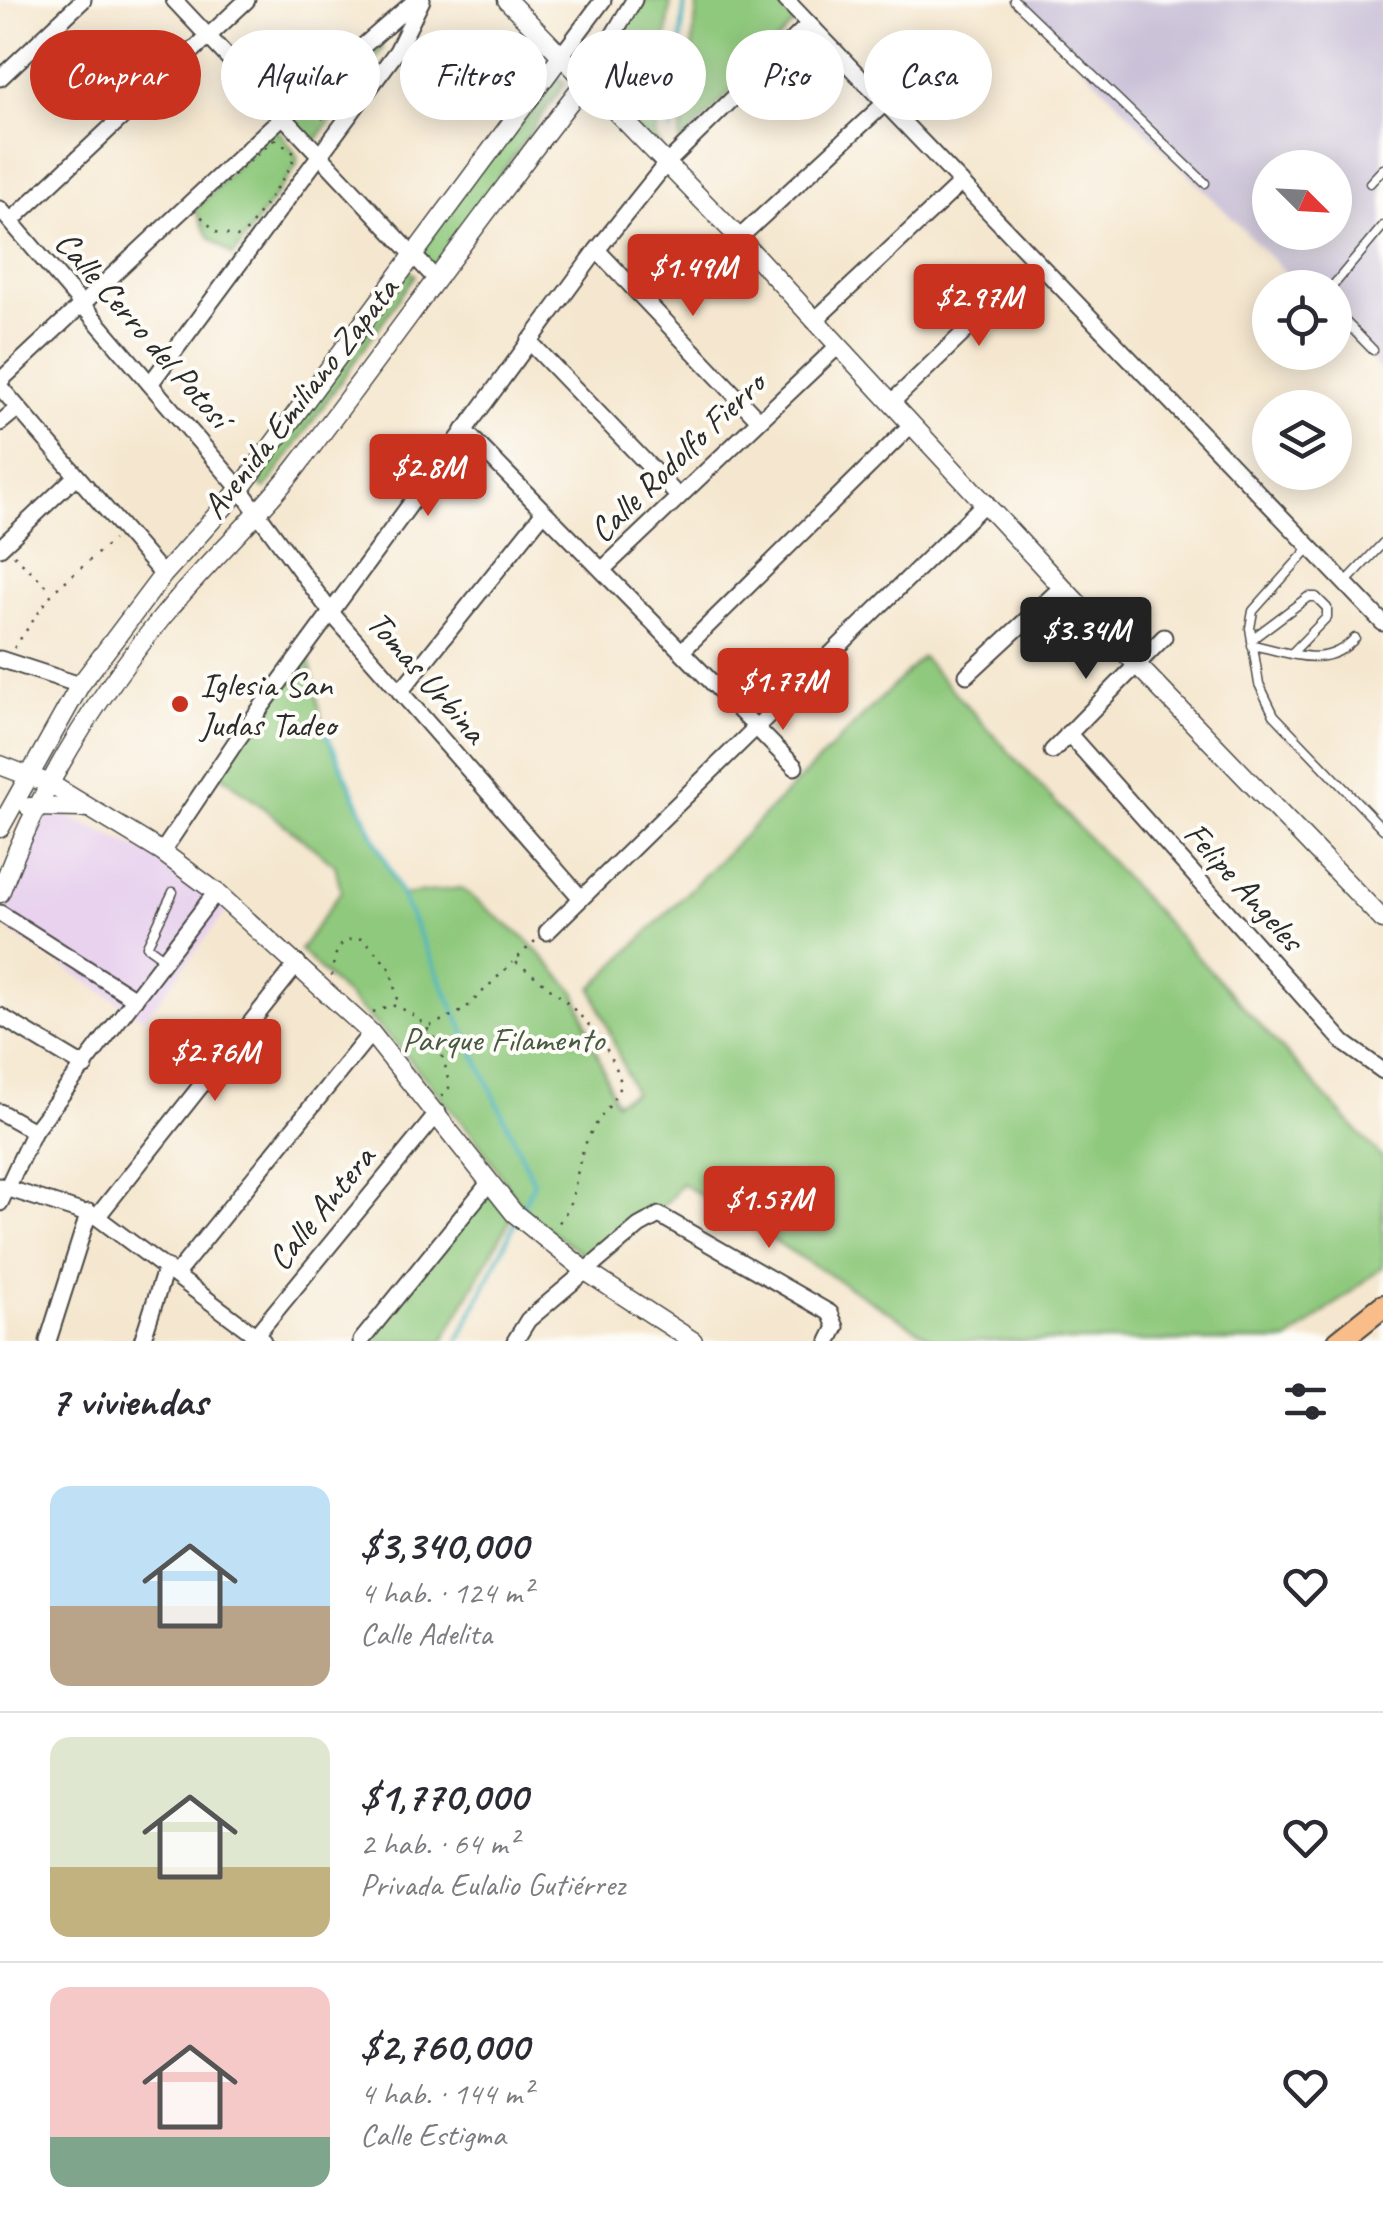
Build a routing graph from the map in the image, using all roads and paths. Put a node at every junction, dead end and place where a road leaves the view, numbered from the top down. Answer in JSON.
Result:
{"nodes":[{"id":1,"x":82,"y":0,"type":"edge"},
{"id":2,"x":174,"y":0,"type":"edge"},
{"id":3,"x":246,"y":0,"type":"edge"},
{"id":4,"x":420,"y":0,"type":"edge"},
{"id":5,"x":507,"y":0,"type":"edge"},
{"id":6,"x":604,"y":0,"type":"edge"},
{"id":7,"x":634,"y":0,"type":"edge"},
{"id":8,"x":786,"y":0,"type":"edge"},
{"id":9,"x":1014,"y":0,"type":"edge"},
{"id":10,"x":810,"y":24,"type":"junction"},
{"id":11,"x":616,"y":30,"type":"edge"},
{"id":12,"x":380,"y":34,"type":"edge"},
{"id":13,"x":208,"y":36,"type":"junction"},
{"id":14,"x":221,"y":50,"type":"edge"},
{"id":15,"x":561,"y":56,"type":"junction"},
{"id":16,"x":567,"y":62,"type":"edge"},
{"id":17,"x":0,"y":78,"type":"edge"},
{"id":18,"x":864,"y":81,"type":"edge"},
{"id":19,"x":567,"y":105,"type":"edge"},
{"id":20,"x":279,"y":120,"type":"edge"},
{"id":21,"x":287,"y":120,"type":"edge"},
{"id":22,"x":328,"y":120,"type":"edge"},
{"id":23,"x":621,"y":120,"type":"edge"},
{"id":24,"x":867,"y":120,"type":"edge"},
{"id":25,"x":901,"y":120,"type":"edge"},
{"id":26,"x":320,"y":131,"type":"dead end"},
{"id":27,"x":318,"y":153,"type":"junction"},
{"id":28,"x":664,"y":165,"type":"junction"},
{"id":29,"x":1383,"y":169,"type":"edge"},
{"id":30,"x":1370,"y":182,"type":"dead end"},
{"id":31,"x":962,"y":183,"type":"junction"},
{"id":32,"x":1205,"y":183,"type":"dead end"},
{"id":33,"x":195,"y":210,"type":"joint"},
{"id":34,"x":6,"y":215,"type":"edge"},
{"id":35,"x":1383,"y":226,"type":"edge"},
{"id":36,"x":739,"y":238,"type":"junction"},
{"id":37,"x":596,"y":250,"type":"junction"},
{"id":38,"x":412,"y":254,"type":"junction"},
{"id":39,"x":1036,"y":263,"type":"junction"},
{"id":40,"x":1346,"y":270,"type":"edge"},
{"id":41,"x":434,"y":277,"type":"junction"},
{"id":42,"x":83,"y":305,"type":"junction"},
{"id":43,"x":814,"y":320,"type":"junction"},
{"id":44,"x":1352,"y":328,"type":"edge"},
{"id":45,"x":529,"y":342,"type":"junction"},
{"id":46,"x":838,"y":346,"type":"junction"},
{"id":47,"x":1374,"y":350,"type":"dead end"},
{"id":48,"x":0,"y":384,"type":"edge"},
{"id":49,"x":150,"y":384,"type":"junction"},
{"id":50,"x":891,"y":403,"type":"junction"},
{"id":51,"x":17,"y":409,"type":"junction"},
{"id":52,"x":757,"y":418,"type":"junction"},
{"id":53,"x":0,"y":423,"type":"edge"},
{"id":54,"x":911,"y":425,"type":"junction"},
{"id":55,"x":464,"y":430,"type":"junction"},
{"id":56,"x":75,"y":477,"type":"junction"},
{"id":57,"x":240,"y":489,"type":"junction"},
{"id":58,"x":678,"y":496,"type":"junction"},
{"id":59,"x":986,"y":502,"type":"junction"},
{"id":60,"x":258,"y":512,"type":"junction"},
{"id":61,"x":543,"y":513,"type":"junction"},
{"id":62,"x":122,"y":533,"type":"junction"},
{"id":63,"x":1383,"y":543,"type":"edge"},
{"id":64,"x":1310,"y":546,"type":"junction"},
{"id":65,"x":2,"y":547,"type":"edge"},
{"id":66,"x":602,"y":570,"type":"junction"},
{"id":67,"x":163,"y":575,"type":"junction"},
{"id":68,"x":1345,"y":583,"type":"junction"},
{"id":69,"x":1062,"y":587,"type":"junction"},
{"id":70,"x":53,"y":592,"type":"junction"},
{"id":71,"x":333,"y":614,"type":"junction"},
{"id":72,"x":1383,"y":623,"type":"edge"},
{"id":73,"x":1164,"y":637,"type":"dead end"},
{"id":74,"x":1355,"y":638,"type":"dead end"},
{"id":75,"x":1252,"y":642,"type":"junction"},
{"id":76,"x":683,"y":650,"type":"junction"},
{"id":77,"x":1292,"y":653,"type":"junction"},
{"id":78,"x":3,"y":660,"type":"edge"},
{"id":79,"x":1136,"y":663,"type":"junction"},
{"id":80,"x":968,"y":676,"type":"dead end"},
{"id":81,"x":80,"y":685,"type":"junction"},
{"id":82,"x":400,"y":692,"type":"junction"},
{"id":83,"x":756,"y":728,"type":"junction"},
{"id":84,"x":1068,"y":734,"type":"junction"},
{"id":85,"x":1052,"y":752,"type":"dead end"},
{"id":86,"x":0,"y":765,"type":"edge"},
{"id":87,"x":795,"y":768,"type":"dead end"},
{"id":88,"x":27,"y":774,"type":"junction"},
{"id":89,"x":50,"y":784,"type":"junction"},
{"id":90,"x":6,"y":801,"type":"edge"},
{"id":91,"x":83,"y":808,"type":"junction"},
{"id":92,"x":36,"y":810,"type":"junction"},
{"id":93,"x":0,"y":828,"type":"edge"},
{"id":94,"x":1383,"y":830,"type":"edge"},
{"id":95,"x":162,"y":852,"type":"junction"},
{"id":96,"x":173,"y":892,"type":"dead end"},
{"id":97,"x":216,"y":892,"type":"junction"},
{"id":98,"x":0,"y":893,"type":"edge"},
{"id":99,"x":580,"y":897,"type":"junction"},
{"id":100,"x":0,"y":913,"type":"edge"},
{"id":101,"x":1383,"y":920,"type":"edge"},
{"id":102,"x":547,"y":932,"type":"joint"},
{"id":103,"x":165,"y":959,"type":"junction"},
{"id":104,"x":514,"y":960,"type":"junction"},
{"id":105,"x":298,"y":962,"type":"junction"},
{"id":106,"x":327,"y":990,"type":"junction"},
{"id":107,"x":135,"y":999,"type":"junction"},
{"id":108,"x":398,"y":1006,"type":"junction"},
{"id":109,"x":0,"y":1016,"type":"edge"},
{"id":110,"x":429,"y":1027,"type":"junction"},
{"id":111,"x":366,"y":1028,"type":"junction"},
{"id":112,"x":85,"y":1067,"type":"junction"},
{"id":113,"x":1383,"y":1071,"type":"edge"},
{"id":114,"x":435,"y":1109,"type":"junction"},
{"id":115,"x":0,"y":1112,"type":"edge"},
{"id":116,"x":34,"y":1132,"type":"junction"},
{"id":117,"x":489,"y":1184,"type":"junction"},
{"id":118,"x":2,"y":1192,"type":"edge"},
{"id":119,"x":93,"y":1215,"type":"junction"},
{"id":120,"x":545,"y":1238,"type":"junction"},
{"id":121,"x":171,"y":1271,"type":"junction"},
{"id":122,"x":587,"y":1272,"type":"junction"},
{"id":123,"x":1383,"y":1306,"type":"edge"},
{"id":124,"x":833,"y":1334,"type":"edge"},
{"id":125,"x":256,"y":1339,"type":"edge"},
{"id":126,"x":48,"y":1341,"type":"edge"},
{"id":127,"x":142,"y":1341,"type":"edge"},
{"id":128,"x":361,"y":1341,"type":"edge"},
{"id":129,"x":515,"y":1341,"type":"edge"},
{"id":130,"x":694,"y":1341,"type":"edge"},
{"id":131,"x":1340,"y":1341,"type":"edge"}],
"edges":[{"from":1,"to":17,"type":"street"},
{"from":2,"to":13,"type":"street"},
{"from":3,"to":13,"type":"street"},
{"from":4,"to":12,"type":"street"},
{"from":4,"to":27,"type":"street"},
{"from":5,"to":15,"type":"street"},
{"from":6,"to":15,"type":"street","name":"Avenida Emiliano Zapata"},
{"from":7,"to":11,"type":"street","name":"Avenida Emiliano Zapata"},
{"from":8,"to":10,"type":"street"},
{"from":9,"to":32,"type":"lane"},
{"from":10,"to":18,"type":"street"},
{"from":10,"to":28,"type":"street"},
{"from":13,"to":14,"type":"street"},
{"from":13,"to":34,"type":"street"},
{"from":15,"to":16,"type":"street"},
{"from":15,"to":38,"type":"street","name":"Avenida Emiliano Zapata"},
{"from":19,"to":41,"type":"street","name":"Avenida Emiliano Zapata"},
{"from":20,"to":42,"type":"street"},
{"from":21,"to":27,"type":"street"},
{"from":22,"to":26,"type":"path"},
{"from":23,"to":28,"type":"street"},
{"from":24,"to":36,"type":"street"},
{"from":25,"to":31,"type":"street"},
{"from":27,"to":38,"type":"street"},
{"from":27,"to":49,"type":"street"},
{"from":28,"to":36,"type":"street"},
{"from":28,"to":37,"type":"street"},
{"from":29,"to":30,"type":"lane"},
{"from":31,"to":39,"type":"street"},
{"from":31,"to":43,"type":"street"},
{"from":33,"to":33,"type":"path"},
{"from":34,"to":42,"type":"street","name":"Calle Cerro del Potosí"},
{"from":35,"to":40,"type":"lane"},
{"from":36,"to":43,"type":"street"},
{"from":37,"to":45,"type":"street"},
{"from":37,"to":52,"type":"street"},
{"from":38,"to":41,"type":"street"},
{"from":38,"to":57,"type":"street","name":"Avenida Emiliano Zapata"},
{"from":39,"to":50,"type":"street"},
{"from":39,"to":64,"type":"street"},
{"from":41,"to":60,"type":"street","name":"Avenida Emiliano Zapata"},
{"from":42,"to":48,"type":"street"},
{"from":42,"to":49,"type":"street","name":"Calle Cerro del Potosí"},
{"from":43,"to":46,"type":"street"},
{"from":44,"to":47,"type":"lane"},
{"from":45,"to":55,"type":"street"},
{"from":45,"to":58,"type":"street"},
{"from":46,"to":50,"type":"street"},
{"from":46,"to":52,"type":"street","name":"Calle Rodolfo Fierro"},
{"from":48,"to":51,"type":"street"},
{"from":49,"to":57,"type":"street","name":"Calle Cerro del Potosí"},
{"from":50,"to":54,"type":"street"},
{"from":51,"to":53,"type":"street"},
{"from":51,"to":56,"type":"street"},
{"from":52,"to":58,"type":"street","name":"Calle Rodolfo Fierro"},
{"from":54,"to":59,"type":"street"},
{"from":54,"to":76,"type":"street"},
{"from":55,"to":61,"type":"street"},
{"from":55,"to":71,"type":"street"},
{"from":56,"to":62,"type":"street"},
{"from":56,"to":65,"type":"street"},
{"from":57,"to":60,"type":"street","name":"Tomas Urbina"},
{"from":57,"to":67,"type":"street","name":"Avenida Emiliano Zapata"},
{"from":58,"to":66,"type":"street","name":"Calle Rodolfo Fierro"},
{"from":59,"to":69,"type":"street"},
{"from":59,"to":83,"type":"street"},
{"from":60,"to":71,"type":"street","name":"Tomas Urbina"},
{"from":60,"to":89,"type":"street","name":"Avenida Emiliano Zapata"},
{"from":61,"to":66,"type":"street"},
{"from":61,"to":82,"type":"street"},
{"from":62,"to":67,"type":"street"},
{"from":62,"to":70,"type":"path"},
{"from":63,"to":68,"type":"lane"},
{"from":64,"to":68,"type":"street"},
{"from":64,"to":75,"type":"lane"},
{"from":65,"to":70,"type":"path"},
{"from":66,"to":76,"type":"street"},
{"from":67,"to":81,"type":"street","name":"Avenida Emiliano Zapata"},
{"from":68,"to":72,"type":"street"},
{"from":69,"to":79,"type":"street"},
{"from":69,"to":80,"type":"street"},
{"from":70,"to":78,"type":"path"},
{"from":71,"to":82,"type":"street","name":"Tomas Urbina"},
{"from":71,"to":95,"type":"street"},
{"from":73,"to":79,"type":"street"},
{"from":74,"to":77,"type":"lane"},
{"from":75,"to":77,"type":"lane"},
{"from":75,"to":77,"type":"lane"},
{"from":75,"to":94,"type":"lane"},
{"from":76,"to":83,"type":"street"},
{"from":78,"to":81,"type":"street"},
{"from":79,"to":84,"type":"street"},
{"from":79,"to":101,"type":"street"},
{"from":81,"to":88,"type":"street","name":"Avenida Emiliano Zapata"},
{"from":82,"to":99,"type":"street","name":"Tomas Urbina"},
{"from":83,"to":87,"type":"street"},
{"from":83,"to":99,"type":"street"},
{"from":84,"to":85,"type":"street"},
{"from":84,"to":113,"type":"street","name":"Felipe Angeles"},
{"from":86,"to":88,"type":"street"},
{"from":88,"to":89,"type":"street"},
{"from":88,"to":90,"type":"street","name":"Avenida Emiliano Zapata"},
{"from":89,"to":91,"type":"street"},
{"from":89,"to":92,"type":"street","name":"Avenida Emiliano Zapata"},
{"from":90,"to":92,"type":"street"},
{"from":90,"to":93,"type":"street","name":"Avenida Emiliano Zapata"},
{"from":91,"to":92,"type":"street"},
{"from":91,"to":95,"type":"street"},
{"from":92,"to":98,"type":"street","name":"Avenida Emiliano Zapata"},
{"from":95,"to":97,"type":"street"},
{"from":96,"to":103,"type":"lane"},
{"from":97,"to":103,"type":"street"},
{"from":97,"to":105,"type":"street"},
{"from":99,"to":102,"type":"street"},
{"from":100,"to":107,"type":"street"},
{"from":102,"to":104,"type":"path"},
{"from":103,"to":107,"type":"street"},
{"from":104,"to":110,"type":"path"},
{"from":104,"to":120,"type":"path"},
{"from":105,"to":106,"type":"street"},
{"from":105,"to":119,"type":"street"},
{"from":106,"to":108,"type":"path"},
{"from":106,"to":111,"type":"street"},
{"from":107,"to":112,"type":"street"},
{"from":108,"to":110,"type":"path"},
{"from":108,"to":111,"type":"path"},
{"from":109,"to":112,"type":"street"},
{"from":110,"to":114,"type":"path"},
{"from":111,"to":114,"type":"street"},
{"from":111,"to":121,"type":"street"},
{"from":112,"to":116,"type":"street"},
{"from":114,"to":117,"type":"street"},
{"from":114,"to":125,"type":"street","name":"Calle Antera"},
{"from":115,"to":116,"type":"street"},
{"from":116,"to":118,"type":"street"},
{"from":117,"to":120,"type":"street"},
{"from":117,"to":128,"type":"street"},
{"from":118,"to":119,"type":"street"},
{"from":119,"to":121,"type":"street"},
{"from":119,"to":126,"type":"street"},
{"from":120,"to":122,"type":"street"},
{"from":121,"to":125,"type":"street"},
{"from":121,"to":127,"type":"street"},
{"from":122,"to":124,"type":"street"},
{"from":122,"to":129,"type":"street"},
{"from":122,"to":130,"type":"street"},
{"from":123,"to":131,"type":"main road"}]}
